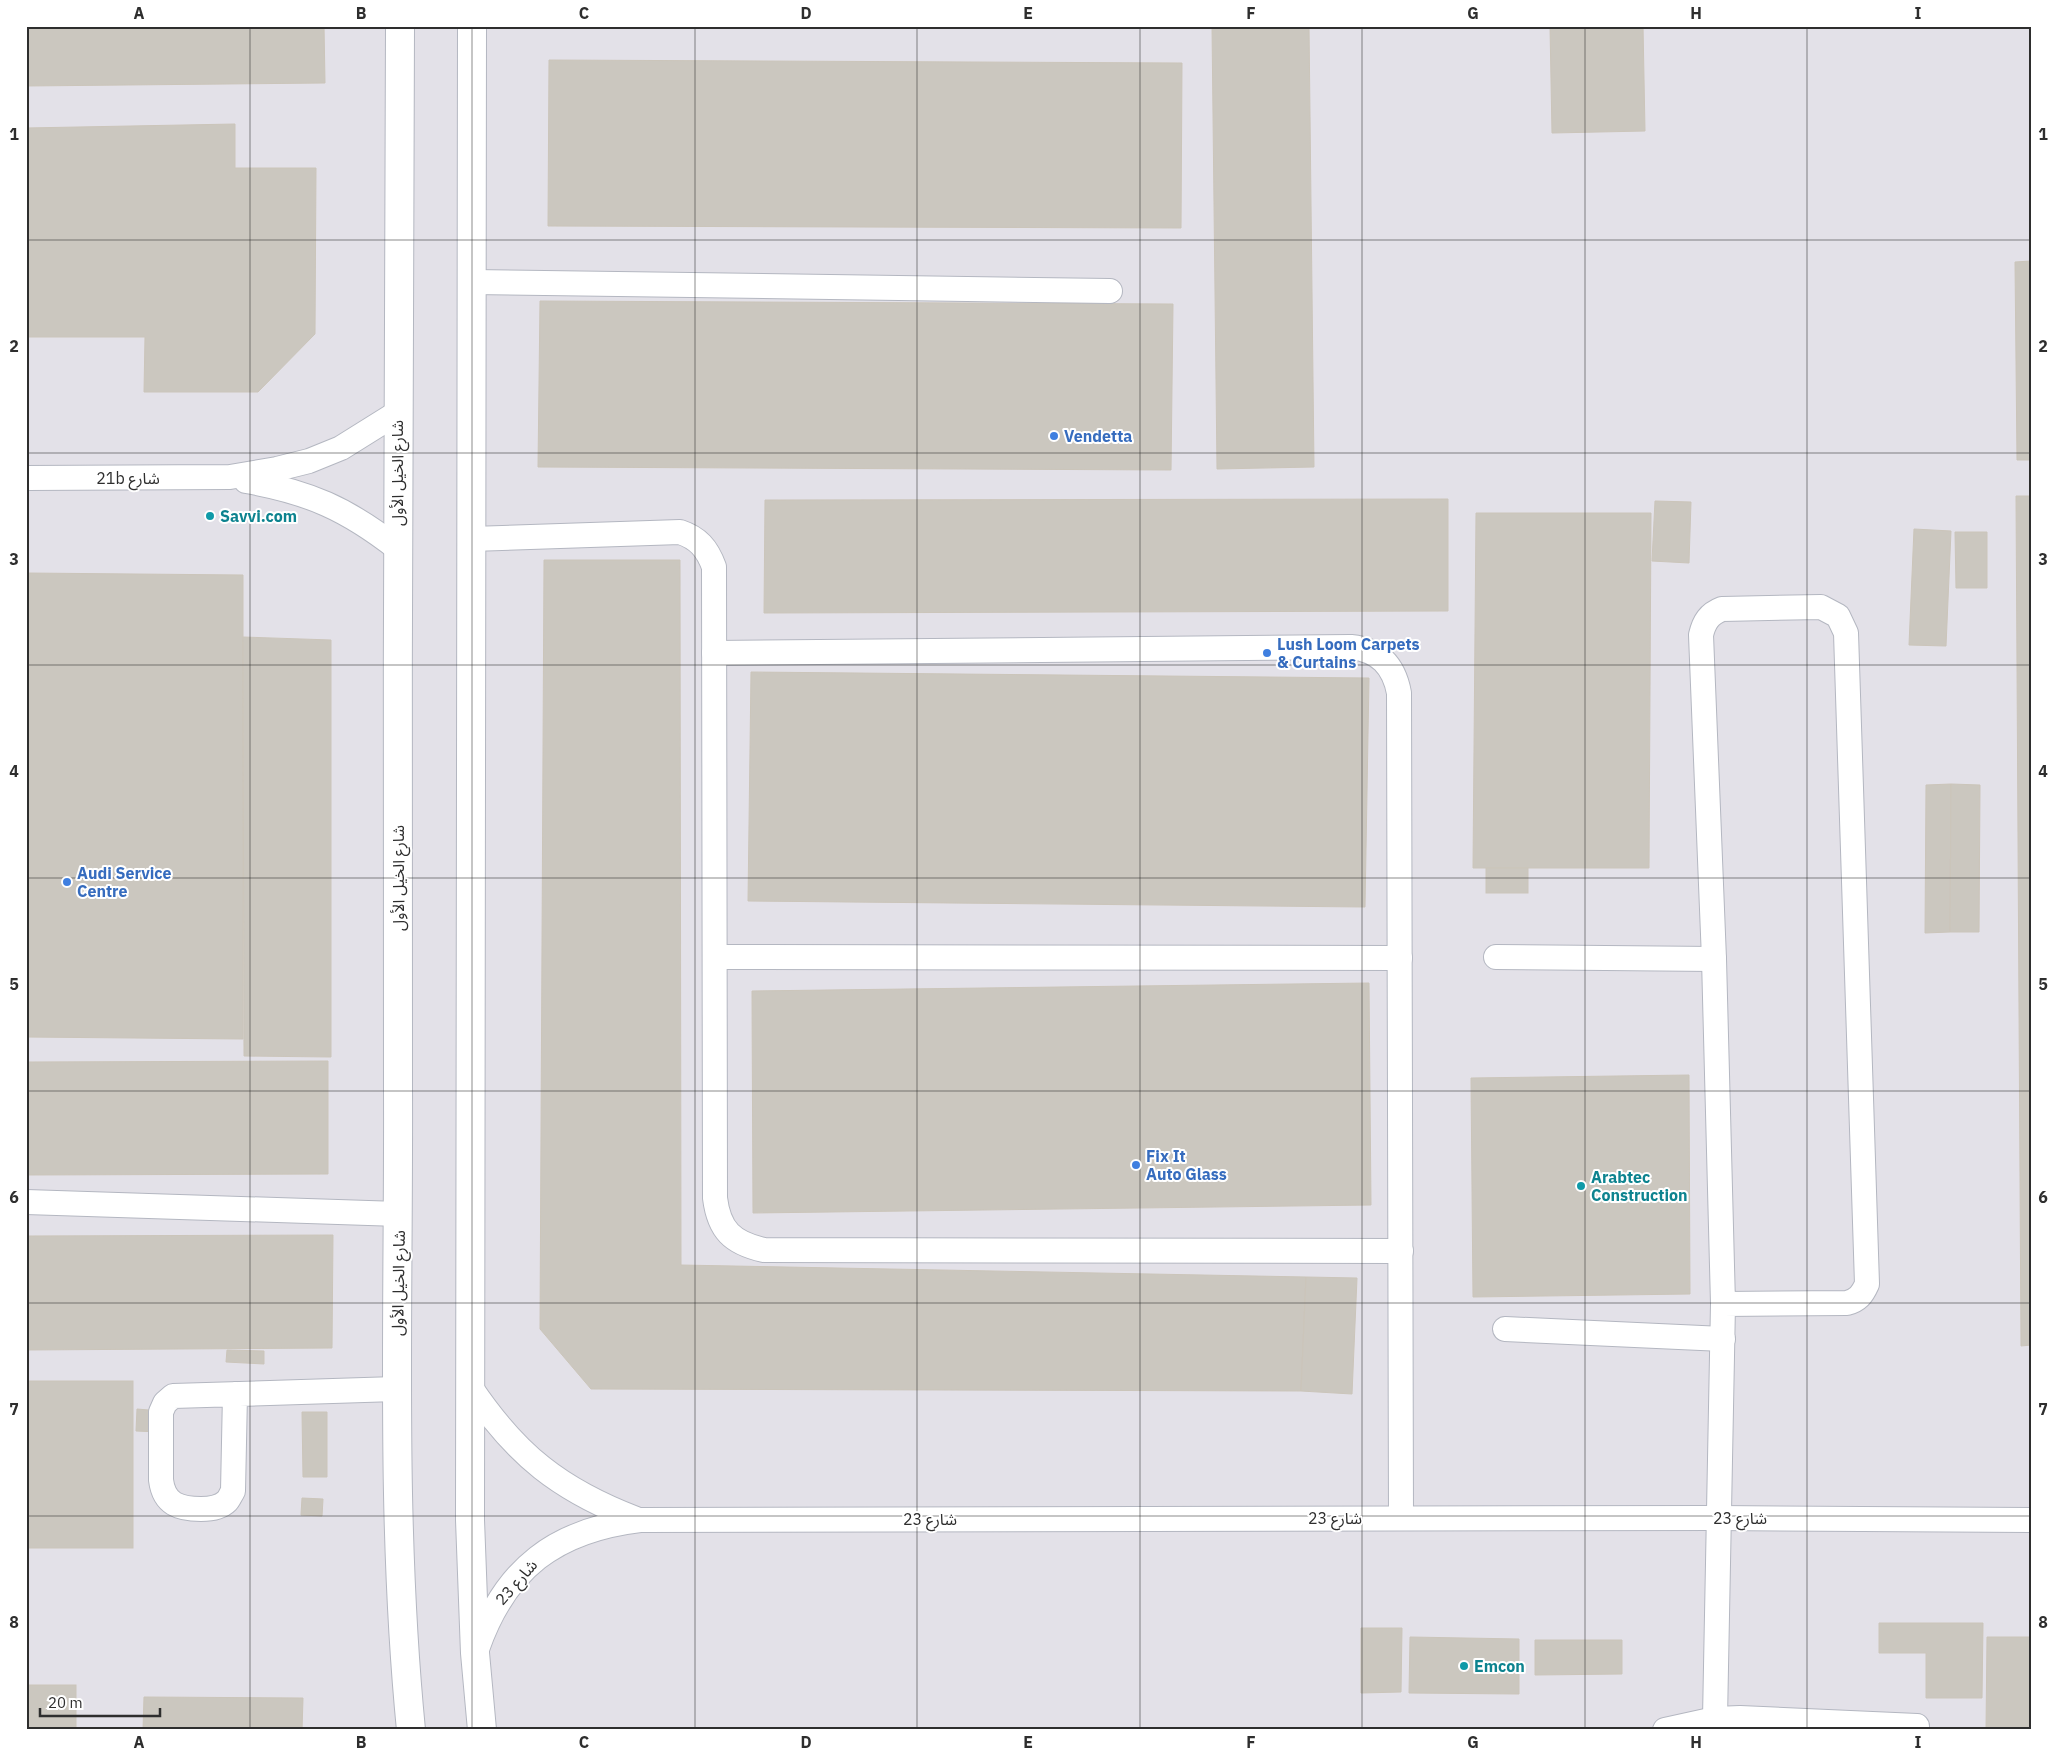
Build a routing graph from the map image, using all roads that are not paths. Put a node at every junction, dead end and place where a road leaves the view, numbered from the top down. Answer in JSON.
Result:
{"nodes":[{"id":1,"x":400,"y":26,"type":"edge"},
{"id":2,"x":472,"y":26,"type":"edge"},
{"id":3,"x":472,"y":282,"type":"junction"},
{"id":4,"x":1110,"y":291,"type":"dead end"},
{"id":5,"x":397,"y":413,"type":"junction"},
{"id":6,"x":26,"y":478,"type":"edge"},
{"id":7,"x":230,"y":478,"type":"junction"},
{"id":8,"x":471,"y":539,"type":"junction"},
{"id":9,"x":397,"y":548,"type":"junction"},
{"id":10,"x":714,"y":653,"type":"junction"},
{"id":11,"x":714,"y":957,"type":"junction"},
{"id":12,"x":1496,"y":957,"type":"dead end"},
{"id":13,"x":1400,"y":958,"type":"junction"},
{"id":14,"x":1714,"y":959,"type":"junction"},
{"id":15,"x":26,"y":1202,"type":"edge"},
{"id":16,"x":399,"y":1214,"type":"junction"},
{"id":17,"x":1401,"y":1251,"type":"junction"},
{"id":18,"x":1723,"y":1304,"type":"junction"},
{"id":19,"x":1505,"y":1329,"type":"dead end"},
{"id":20,"x":1723,"y":1339,"type":"junction"},
{"id":21,"x":470,"y":1388,"type":"junction"},
{"id":22,"x":396,"y":1389,"type":"junction"},
{"id":23,"x":234,"y":1394,"type":"junction"},
{"id":24,"x":1401,"y":1518,"type":"junction"},
{"id":25,"x":1717,"y":1518,"type":"junction"},
{"id":26,"x":640,"y":1520,"type":"junction"},
{"id":27,"x":2031,"y":1520,"type":"edge"},
{"id":28,"x":475,"y":1653,"type":"junction"},
{"id":29,"x":1715,"y":1719,"type":"junction"},
{"id":30,"x":1917,"y":1726,"type":"dead end"},
{"id":31,"x":411,"y":1730,"type":"edge"},
{"id":32,"x":482,"y":1730,"type":"edge"},
{"id":33,"x":1665,"y":1730,"type":"edge"}],
"edges":[{"from":1,"to":5,"type":"main road","name":"شارع الخيل الأول"},
{"from":2,"to":3,"type":"main road"},
{"from":3,"to":4,"type":"lane"},
{"from":3,"to":8,"type":"main road"},
{"from":5,"to":7,"type":"lane","name":"21b شارع"},
{"from":5,"to":9,"type":"main road","name":"شارع الخيل الأول"},
{"from":6,"to":7,"type":"lane","name":"21b شارع"},
{"from":7,"to":9,"type":"lane","name":"21b شارع"},
{"from":8,"to":10,"type":"lane"},
{"from":8,"to":21,"type":"main road"},
{"from":9,"to":16,"type":"main road","name":"شارع الخيل الأول"},
{"from":10,"to":11,"type":"lane"},
{"from":10,"to":13,"type":"lane"},
{"from":11,"to":13,"type":"lane"},
{"from":11,"to":17,"type":"lane"},
{"from":12,"to":14,"type":"lane"},
{"from":13,"to":17,"type":"lane"},
{"from":14,"to":18,"type":"lane"},
{"from":14,"to":18,"type":"lane"},
{"from":15,"to":16,"type":"lane"},
{"from":16,"to":22,"type":"main road","name":"شارع الخيل الأول"},
{"from":17,"to":24,"type":"lane"},
{"from":18,"to":20,"type":"lane"},
{"from":19,"to":20,"type":"lane"},
{"from":20,"to":25,"type":"lane"},
{"from":21,"to":26,"type":"lane","name":"شارع 23"},
{"from":21,"to":28,"type":"main road"},
{"from":22,"to":23,"type":"lane"},
{"from":22,"to":31,"type":"main road","name":"شارع الخيل الأول"},
{"from":23,"to":23,"type":"lane"},
{"from":24,"to":25,"type":"lane","name":"شارع 23"},
{"from":24,"to":26,"type":"lane","name":"شارع 23"},
{"from":25,"to":27,"type":"lane","name":"شارع 23"},
{"from":25,"to":29,"type":"lane"},
{"from":26,"to":28,"type":"lane","name":"شارع 23"},
{"from":28,"to":32,"type":"main road"},
{"from":29,"to":30,"type":"lane"},
{"from":29,"to":33,"type":"lane"}]}
